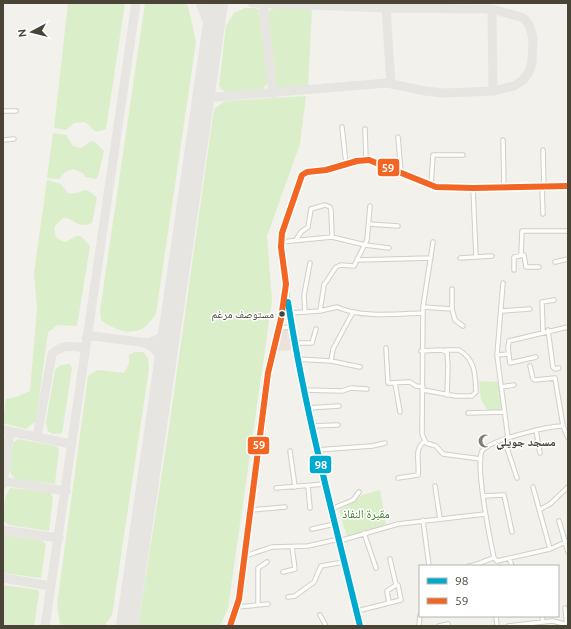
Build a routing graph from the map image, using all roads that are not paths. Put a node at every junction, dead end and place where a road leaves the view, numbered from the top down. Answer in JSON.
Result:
{"nodes":[{"id":1,"x":3,"y":111,"type":"edge"},
{"id":2,"x":16,"y":111,"type":"dead end"},
{"id":3,"x":342,"y":127,"type":"dead end"},
{"id":4,"x":365,"y":129,"type":"dead end"},
{"id":5,"x":398,"y":137,"type":"dead end"},
{"id":6,"x":14,"y":139,"type":"dead end"},
{"id":7,"x":3,"y":140,"type":"edge"},
{"id":8,"x":503,"y":140,"type":"dead end"},
{"id":9,"x":543,"y":150,"type":"dead end"},
{"id":10,"x":463,"y":155,"type":"dead end"},
{"id":11,"x":366,"y":160,"type":"junction"},
{"id":12,"x":346,"y":164,"type":"junction"},
{"id":13,"x":401,"y":172,"type":"junction"},
{"id":14,"x":432,"y":186,"type":"junction"},
{"id":15,"x":568,"y":186,"type":"edge"},
{"id":16,"x":543,"y":187,"type":"junction"},
{"id":17,"x":473,"y":188,"type":"junction"},
{"id":18,"x":504,"y":188,"type":"junction"},
{"id":19,"x":370,"y":206,"type":"dead end"},
{"id":20,"x":542,"y":214,"type":"dead end"},
{"id":21,"x":369,"y":224,"type":"junction"},
{"id":22,"x":398,"y":226,"type":"dead end"},
{"id":23,"x":568,"y":231,"type":"edge"},
{"id":24,"x":332,"y":237,"type":"junction"},
{"id":25,"x":296,"y":240,"type":"junction"},
{"id":26,"x":281,"y":242,"type":"junction"},
{"id":27,"x":433,"y":242,"type":"dead end"},
{"id":28,"x":365,"y":245,"type":"junction"},
{"id":29,"x":389,"y":248,"type":"dead end"},
{"id":30,"x":521,"y":255,"type":"junction"},
{"id":31,"x":492,"y":256,"type":"dead end"},
{"id":32,"x":476,"y":257,"type":"junction"},
{"id":33,"x":431,"y":258,"type":"junction"},
{"id":34,"x":460,"y":258,"type":"dead end"},
{"id":35,"x":568,"y":259,"type":"edge"},
{"id":36,"x":358,"y":260,"type":"junction"},
{"id":37,"x":555,"y":262,"type":"dead end"},
{"id":38,"x":310,"y":264,"type":"dead end"},
{"id":39,"x":539,"y":267,"type":"dead end"},
{"id":40,"x":514,"y":270,"type":"dead end"},
{"id":41,"x":503,"y":283,"type":"dead end"},
{"id":42,"x":286,"y":284,"type":"junction"},
{"id":43,"x":452,"y":289,"type":"dead end"},
{"id":44,"x":554,"y":300,"type":"dead end"},
{"id":45,"x":423,"y":307,"type":"junction"},
{"id":46,"x":452,"y":309,"type":"junction"},
{"id":47,"x":530,"y":309,"type":"dead end"},
{"id":48,"x":320,"y":311,"type":"junction"},
{"id":49,"x":305,"y":312,"type":"junction"},
{"id":50,"x":353,"y":312,"type":"junction"},
{"id":51,"x":501,"y":312,"type":"junction"},
{"id":52,"x":290,"y":313,"type":"junction"},
{"id":53,"x":423,"y":313,"type":"junction"},
{"id":54,"x":463,"y":326,"type":"dead end"},
{"id":55,"x":292,"y":327,"type":"junction"},
{"id":56,"x":568,"y":327,"type":"edge"},
{"id":57,"x":278,"y":328,"type":"junction"},
{"id":58,"x":316,"y":330,"type":"dead end"},
{"id":59,"x":548,"y":330,"type":"junction"},
{"id":60,"x":543,"y":332,"type":"junction"},
{"id":61,"x":294,"y":343,"type":"junction"},
{"id":62,"x":386,"y":348,"type":"dead end"},
{"id":63,"x":445,"y":350,"type":"junction"},
{"id":64,"x":421,"y":351,"type":"junction"},
{"id":65,"x":509,"y":354,"type":"junction"},
{"id":66,"x":497,"y":355,"type":"junction"},
{"id":67,"x":536,"y":357,"type":"dead end"},
{"id":68,"x":297,"y":359,"type":"junction"},
{"id":69,"x":331,"y":361,"type":"junction"},
{"id":70,"x":530,"y":366,"type":"dead end"},
{"id":71,"x":360,"y":367,"type":"dead end"},
{"id":72,"x":559,"y":368,"type":"dead end"},
{"id":73,"x":395,"y":383,"type":"junction"},
{"id":74,"x":514,"y":386,"type":"dead end"},
{"id":75,"x":501,"y":387,"type":"junction"},
{"id":76,"x":423,"y":388,"type":"junction"},
{"id":77,"x":367,"y":389,"type":"dead end"},
{"id":78,"x":303,"y":390,"type":"junction"},
{"id":79,"x":447,"y":394,"type":"junction"},
{"id":80,"x":339,"y":406,"type":"dead end"},
{"id":81,"x":307,"y":408,"type":"junction"},
{"id":82,"x":400,"y":412,"type":"dead end"},
{"id":83,"x":504,"y":412,"type":"junction"},
{"id":84,"x":468,"y":413,"type":"dead end"},
{"id":85,"x":338,"y":425,"type":"dead end"},
{"id":86,"x":311,"y":426,"type":"junction"},
{"id":87,"x":565,"y":426,"type":"edge"},
{"id":88,"x":536,"y":430,"type":"junction"},
{"id":89,"x":568,"y":438,"type":"edge"},
{"id":90,"x":506,"y":439,"type":"junction"},
{"id":91,"x":425,"y":441,"type":"junction"},
{"id":92,"x":385,"y":443,"type":"dead end"},
{"id":93,"x":316,"y":450,"type":"junction"},
{"id":94,"x":290,"y":451,"type":"dead end"},
{"id":95,"x":540,"y":453,"type":"dead end"},
{"id":96,"x":481,"y":459,"type":"junction"},
{"id":97,"x":398,"y":478,"type":"dead end"},
{"id":98,"x":517,"y":478,"type":"dead end"},
{"id":99,"x":325,"y":484,"type":"junction"},
{"id":100,"x":308,"y":486,"type":"junction"},
{"id":101,"x":435,"y":486,"type":"dead end"},
{"id":102,"x":295,"y":487,"type":"junction"},
{"id":103,"x":568,"y":487,"type":"edge"},
{"id":104,"x":276,"y":488,"type":"dead end"},
{"id":105,"x":533,"y":488,"type":"dead end"},
{"id":106,"x":359,"y":492,"type":"dead end"},
{"id":107,"x":483,"y":496,"type":"junction"},
{"id":108,"x":285,"y":507,"type":"dead end"},
{"id":109,"x":310,"y":508,"type":"dead end"},
{"id":110,"x":252,"y":510,"type":"junction"},
{"id":111,"x":331,"y":510,"type":"junction"},
{"id":112,"x":539,"y":510,"type":"junction"},
{"id":113,"x":485,"y":514,"type":"junction"},
{"id":114,"x":440,"y":518,"type":"junction"},
{"id":115,"x":423,"y":520,"type":"junction"},
{"id":116,"x":559,"y":521,"type":"dead end"},
{"id":117,"x":335,"y":524,"type":"junction"},
{"id":118,"x":312,"y":529,"type":"dead end"},
{"id":119,"x":512,"y":532,"type":"dead end"},
{"id":120,"x":364,"y":533,"type":"junction"},
{"id":121,"x":339,"y":540,"type":"junction"},
{"id":122,"x":567,"y":542,"type":"edge"},
{"id":123,"x":292,"y":547,"type":"junction"},
{"id":124,"x":550,"y":549,"type":"junction"},
{"id":125,"x":568,"y":552,"type":"edge"},
{"id":126,"x":245,"y":556,"type":"junction"},
{"id":127,"x":494,"y":558,"type":"junction"},
{"id":128,"x":510,"y":558,"type":"junction"},
{"id":129,"x":390,"y":559,"type":"dead end"},
{"id":130,"x":267,"y":562,"type":"dead end"},
{"id":131,"x":344,"y":562,"type":"junction"},
{"id":132,"x":429,"y":565,"type":"edge"},
{"id":133,"x":478,"y":565,"type":"edge"},
{"id":134,"x":512,"y":565,"type":"edge"},
{"id":135,"x":376,"y":568,"type":"dead end"},
{"id":136,"x":283,"y":572,"type":"dead end"},
{"id":137,"x":396,"y":585,"type":"junction"},
{"id":138,"x":288,"y":597,"type":"dead end"},
{"id":139,"x":389,"y":603,"type":"junction"},
{"id":140,"x":268,"y":604,"type":"dead end"},
{"id":141,"x":258,"y":605,"type":"junction"},
{"id":142,"x":238,"y":607,"type":"junction"},
{"id":143,"x":565,"y":608,"type":"dead end"},
{"id":144,"x":356,"y":611,"type":"junction"},
{"id":145,"x":320,"y":615,"type":"dead end"},
{"id":146,"x":542,"y":617,"type":"edge"},
{"id":147,"x":542,"y":622,"type":"junction"},
{"id":148,"x":448,"y":624,"type":"dead end"},
{"id":149,"x":567,"y":625,"type":"edge"},
{"id":150,"x":230,"y":626,"type":"edge"},
{"id":151,"x":326,"y":626,"type":"edge"},
{"id":152,"x":360,"y":626,"type":"edge"},
{"id":153,"x":439,"y":626,"type":"edge"},
{"id":154,"x":508,"y":626,"type":"edge"}],
"edges":[{"from":1,"to":2,"type":"street"},
{"from":3,"to":12,"type":"street"},
{"from":4,"to":11,"type":"street"},
{"from":5,"to":13,"type":"street"},
{"from":6,"to":7,"type":"street"},
{"from":8,"to":18,"type":"street"},
{"from":9,"to":16,"type":"street"},
{"from":10,"to":14,"type":"street"},
{"from":11,"to":12,"type":"main road"},
{"from":11,"to":13,"type":"main road"},
{"from":12,"to":26,"type":"main road"},
{"from":13,"to":14,"type":"main road"},
{"from":14,"to":17,"type":"main road"},
{"from":15,"to":16,"type":"main road"},
{"from":16,"to":18,"type":"main road"},
{"from":16,"to":20,"type":"street"},
{"from":17,"to":18,"type":"main road"},
{"from":17,"to":32,"type":"street"},
{"from":19,"to":21,"type":"street"},
{"from":21,"to":22,"type":"street"},
{"from":21,"to":28,"type":"street"},
{"from":23,"to":30,"type":"street"},
{"from":24,"to":25,"type":"street"},
{"from":24,"to":25,"type":"street"},
{"from":24,"to":28,"type":"street"},
{"from":25,"to":26,"type":"street"},
{"from":26,"to":42,"type":"main road"},
{"from":27,"to":33,"type":"street"},
{"from":28,"to":29,"type":"street"},
{"from":28,"to":36,"type":"street"},
{"from":30,"to":39,"type":"street"},
{"from":30,"to":40,"type":"street"},
{"from":31,"to":32,"type":"street"},
{"from":32,"to":34,"type":"street"},
{"from":33,"to":36,"type":"street"},
{"from":33,"to":45,"type":"street"},
{"from":35,"to":37,"type":"street"},
{"from":36,"to":48,"type":"street"},
{"from":38,"to":49,"type":"street"},
{"from":41,"to":51,"type":"street"},
{"from":42,"to":52,"type":"street"},
{"from":42,"to":57,"type":"main road"},
{"from":43,"to":46,"type":"street"},
{"from":44,"to":60,"type":"street"},
{"from":45,"to":46,"type":"street"},
{"from":45,"to":53,"type":"street"},
{"from":46,"to":54,"type":"street"},
{"from":47,"to":51,"type":"street"},
{"from":48,"to":49,"type":"street"},
{"from":48,"to":50,"type":"street"},
{"from":49,"to":52,"type":"street"},
{"from":50,"to":53,"type":"street"},
{"from":50,"to":69,"type":"street"},
{"from":51,"to":66,"type":"street"},
{"from":52,"to":55,"type":"street"},
{"from":53,"to":64,"type":"street"},
{"from":55,"to":57,"type":"street"},
{"from":55,"to":61,"type":"street"},
{"from":56,"to":59,"type":"street"},
{"from":57,"to":110,"type":"main road"},
{"from":58,"to":61,"type":"street"},
{"from":59,"to":60,"type":"street"},
{"from":59,"to":72,"type":"street"},
{"from":60,"to":65,"type":"street"},
{"from":61,"to":68,"type":"street"},
{"from":62,"to":73,"type":"street"},
{"from":63,"to":64,"type":"street"},
{"from":63,"to":79,"type":"street"},
{"from":63,"to":79,"type":"street"},
{"from":64,"to":76,"type":"street"},
{"from":65,"to":66,"type":"street"},
{"from":65,"to":67,"type":"street"},
{"from":66,"to":75,"type":"street"},
{"from":68,"to":69,"type":"street"},
{"from":68,"to":78,"type":"street"},
{"from":69,"to":71,"type":"street"},
{"from":70,"to":87,"type":"street"},
{"from":73,"to":76,"type":"street"},
{"from":73,"to":82,"type":"street"},
{"from":74,"to":75,"type":"street"},
{"from":75,"to":83,"type":"street"},
{"from":76,"to":79,"type":"street"},
{"from":76,"to":91,"type":"street"},
{"from":77,"to":78,"type":"street"},
{"from":78,"to":81,"type":"street"},
{"from":80,"to":81,"type":"street"},
{"from":81,"to":86,"type":"street"},
{"from":83,"to":84,"type":"street"},
{"from":83,"to":90,"type":"street"},
{"from":85,"to":86,"type":"street"},
{"from":86,"to":93,"type":"street"},
{"from":87,"to":88,"type":"street"},
{"from":87,"to":89,"type":"street"},
{"from":88,"to":90,"type":"street"},
{"from":88,"to":95,"type":"street"},
{"from":90,"to":96,"type":"street"},
{"from":90,"to":98,"type":"street"},
{"from":91,"to":96,"type":"street"},
{"from":91,"to":97,"type":"street"},
{"from":92,"to":93,"type":"street"},
{"from":93,"to":99,"type":"street"},
{"from":94,"to":102,"type":"street"},
{"from":96,"to":107,"type":"street"},
{"from":99,"to":100,"type":"street"},
{"from":99,"to":111,"type":"street"},
{"from":100,"to":102,"type":"street"},
{"from":100,"to":109,"type":"street"},
{"from":101,"to":114,"type":"street"},
{"from":102,"to":104,"type":"street"},
{"from":103,"to":112,"type":"street"},
{"from":105,"to":112,"type":"street"},
{"from":106,"to":111,"type":"street"},
{"from":107,"to":113,"type":"street"},
{"from":107,"to":119,"type":"street"},
{"from":108,"to":110,"type":"street"},
{"from":110,"to":126,"type":"main road"},
{"from":111,"to":117,"type":"street"},
{"from":112,"to":124,"type":"street"},
{"from":113,"to":114,"type":"street"},
{"from":113,"to":127,"type":"street"},
{"from":114,"to":115,"type":"street"},
{"from":115,"to":120,"type":"street"},
{"from":115,"to":132,"type":"street"},
{"from":116,"to":122,"type":"street"},
{"from":117,"to":118,"type":"street"},
{"from":117,"to":121,"type":"street"},
{"from":120,"to":121,"type":"street"},
{"from":120,"to":135,"type":"street"},
{"from":121,"to":123,"type":"street"},
{"from":121,"to":131,"type":"street"},
{"from":122,"to":124,"type":"street"},
{"from":122,"to":125,"type":"street"},
{"from":123,"to":126,"type":"street"},
{"from":123,"to":136,"type":"street"},
{"from":124,"to":128,"type":"street"},
{"from":126,"to":142,"type":"main road"},
{"from":127,"to":128,"type":"street"},
{"from":127,"to":133,"type":"street"},
{"from":128,"to":134,"type":"street"},
{"from":129,"to":137,"type":"street"},
{"from":130,"to":141,"type":"street"},
{"from":131,"to":138,"type":"street"},
{"from":131,"to":144,"type":"street"},
{"from":137,"to":139,"type":"street"},
{"from":137,"to":139,"type":"street"},
{"from":139,"to":144,"type":"street"},
{"from":140,"to":141,"type":"street"},
{"from":141,"to":142,"type":"street"},
{"from":142,"to":150,"type":"main road"},
{"from":143,"to":149,"type":"street"},
{"from":144,"to":152,"type":"street"},
{"from":145,"to":151,"type":"street"},
{"from":146,"to":147,"type":"street"},
{"from":147,"to":149,"type":"street"},
{"from":147,"to":154,"type":"street"},
{"from":148,"to":153,"type":"street"}]}
